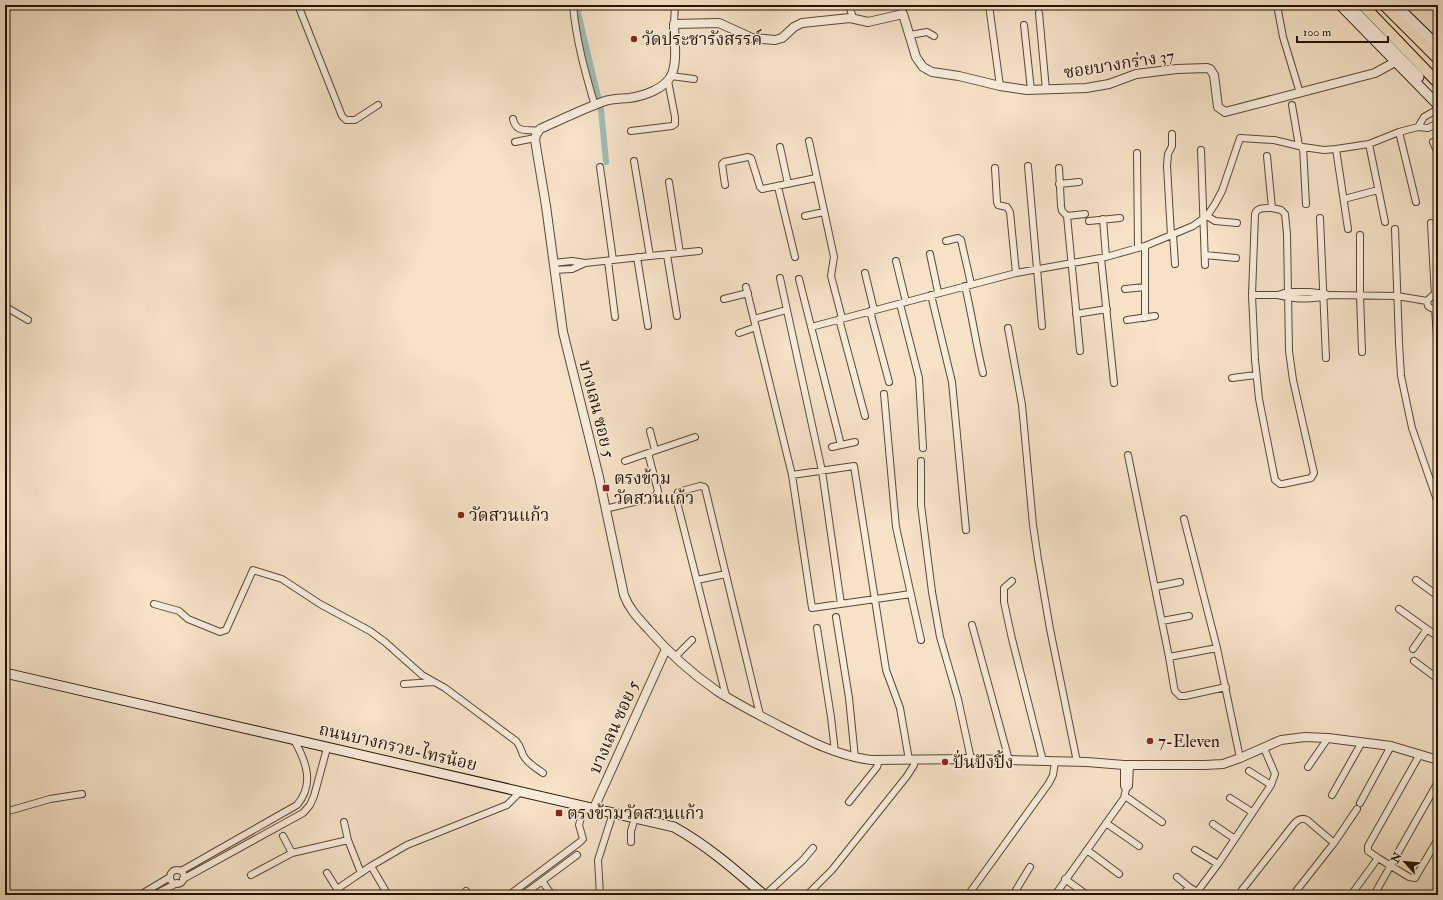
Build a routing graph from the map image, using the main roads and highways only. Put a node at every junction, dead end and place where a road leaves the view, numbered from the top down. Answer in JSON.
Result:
{"nodes":[{"id":1,"x":1340,"y":5,"type":"edge"},
{"id":2,"x":1362,"y":5,"type":"edge"},
{"id":3,"x":1384,"y":5,"type":"edge"},
{"id":4,"x":1396,"y":5,"type":"edge"},
{"id":5,"x":1405,"y":5,"type":"edge"},
{"id":6,"x":1350,"y":6,"type":"edge"},
{"id":7,"x":1438,"y":38,"type":"edge"},
{"id":8,"x":1438,"y":46,"type":"edge"},
{"id":9,"x":1438,"y":60,"type":"edge"},
{"id":10,"x":1438,"y":82,"type":"edge"},
{"id":11,"x":1438,"y":97,"type":"edge"},
{"id":12,"x":1438,"y":105,"type":"edge"},
{"id":13,"x":5,"y":673,"type":"edge"},
{"id":14,"x":764,"y":895,"type":"edge"}],
"edges":[{"from":1,"to":12,"type":"main road"},
{"from":2,"to":10,"type":"main road"},
{"from":3,"to":9,"type":"main road"},
{"from":4,"to":8,"type":"main road"},
{"from":5,"to":7,"type":"main road"},
{"from":6,"to":11,"type":"main road"},
{"from":13,"to":14,"type":"main road","name":"ถนนบางกรวย-ไทรน้อย"}]}
